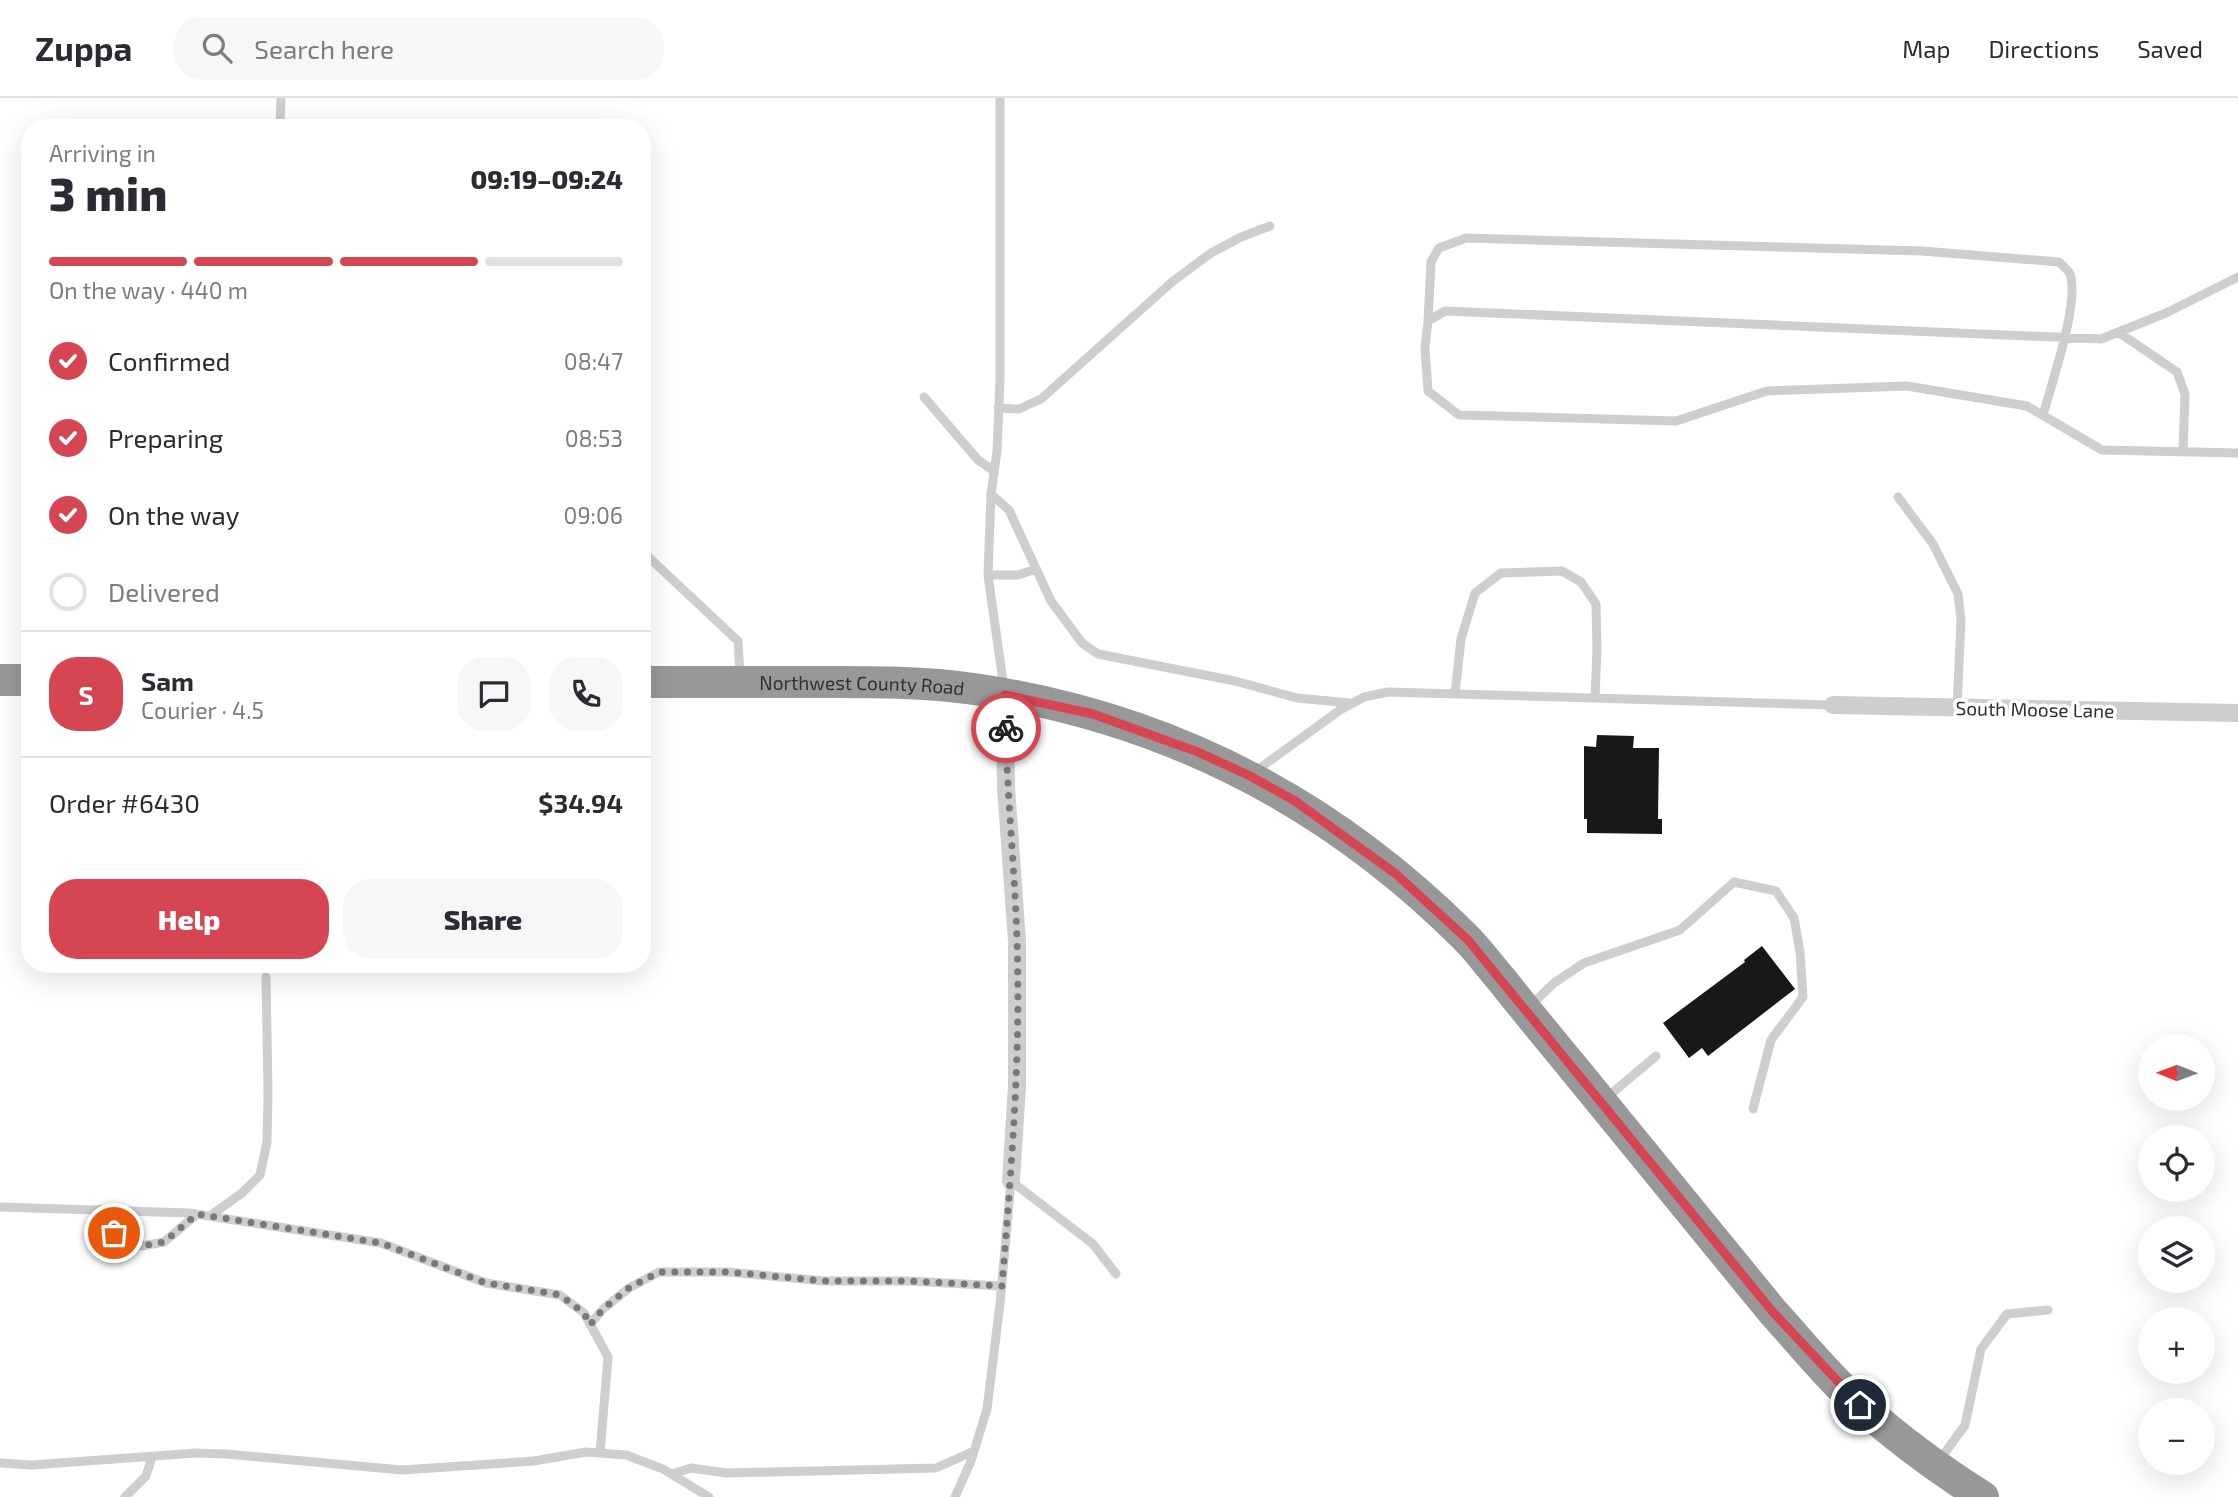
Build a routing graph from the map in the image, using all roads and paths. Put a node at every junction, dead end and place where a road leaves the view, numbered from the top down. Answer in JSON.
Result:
{"nodes":[{"id":1,"x":281,"y":98,"type":"edge"},
{"id":2,"x":1000,"y":98,"type":"edge"},
{"id":3,"x":280,"y":119,"type":"edge"},
{"id":4,"x":1270,"y":226,"type":"dead end"},
{"id":5,"x":2237,"y":278,"type":"edge"},
{"id":6,"x":1428,"y":321,"type":"junction"},
{"id":7,"x":2118,"y":332,"type":"junction"},
{"id":8,"x":2064,"y":337,"type":"junction"},
{"id":9,"x":924,"y":397,"type":"dead end"},
{"id":10,"x":998,"y":408,"type":"junction"},
{"id":11,"x":2043,"y":415,"type":"junction"},
{"id":12,"x":2183,"y":452,"type":"junction"},
{"id":13,"x":2238,"y":453,"type":"edge"},
{"id":14,"x":994,"y":471,"type":"junction"},
{"id":15,"x":990,"y":494,"type":"junction"},
{"id":16,"x":1898,"y":497,"type":"dead end"},
{"id":17,"x":651,"y":559,"type":"edge"},
{"id":18,"x":1036,"y":569,"type":"junction"},
{"id":19,"x":988,"y":575,"type":"junction"},
{"id":20,"x":0,"y":680,"type":"edge"},
{"id":21,"x":21,"y":680,"type":"edge"},
{"id":22,"x":651,"y":682,"type":"edge"},
{"id":23,"x":741,"y":682,"type":"junction"},
{"id":24,"x":1455,"y":694,"type":"junction"},
{"id":25,"x":1005,"y":695,"type":"junction"},
{"id":26,"x":1595,"y":698,"type":"junction"},
{"id":27,"x":1352,"y":704,"type":"junction"},
{"id":28,"x":1833,"y":705,"type":"joint"},
{"id":29,"x":1957,"y":708,"type":"junction"},
{"id":30,"x":2238,"y":713,"type":"edge"},
{"id":31,"x":1250,"y":776,"type":"junction"},
{"id":32,"x":266,"y":977,"type":"dead end"},
{"id":33,"x":1526,"y":1010,"type":"junction"},
{"id":34,"x":1656,"y":1056,"type":"dead end"},
{"id":35,"x":1601,"y":1102,"type":"junction"},
{"id":36,"x":1753,"y":1110,"type":"dead end"},
{"id":37,"x":1011,"y":1181,"type":"junction"},
{"id":38,"x":0,"y":1207,"type":"edge"},
{"id":39,"x":101,"y":1209,"type":"junction"},
{"id":40,"x":197,"y":1214,"type":"junction"},
{"id":41,"x":210,"y":1216,"type":"junction"},
{"id":42,"x":1116,"y":1274,"type":"dead end"},
{"id":43,"x":1002,"y":1286,"type":"junction"},
{"id":44,"x":2048,"y":1310,"type":"dead end"},
{"id":45,"x":590,"y":1325,"type":"junction"},
{"id":46,"x":974,"y":1451,"type":"junction"},
{"id":47,"x":600,"y":1453,"type":"junction"},
{"id":48,"x":152,"y":1457,"type":"junction"},
{"id":49,"x":0,"y":1463,"type":"edge"},
{"id":50,"x":1936,"y":1465,"type":"junction"},
{"id":51,"x":672,"y":1474,"type":"junction"},
{"id":52,"x":125,"y":1497,"type":"edge"},
{"id":53,"x":709,"y":1497,"type":"edge"},
{"id":54,"x":955,"y":1497,"type":"edge"},
{"id":55,"x":1983,"y":1497,"type":"edge"}],
"edges":[{"from":1,"to":3,"type":"lane"},
{"from":2,"to":10,"type":"lane"},
{"from":4,"to":10,"type":"lane"},
{"from":5,"to":7,"type":"lane"},
{"from":6,"to":8,"type":"lane"},
{"from":6,"to":8,"type":"lane"},
{"from":6,"to":11,"type":"lane"},
{"from":7,"to":8,"type":"lane"},
{"from":7,"to":12,"type":"lane"},
{"from":8,"to":11,"type":"lane"},
{"from":9,"to":14,"type":"lane"},
{"from":10,"to":14,"type":"lane"},
{"from":11,"to":12,"type":"lane"},
{"from":12,"to":13,"type":"lane"},
{"from":14,"to":15,"type":"lane"},
{"from":15,"to":18,"type":"lane"},
{"from":15,"to":19,"type":"lane"},
{"from":16,"to":29,"type":"lane"},
{"from":17,"to":23,"type":"lane"},
{"from":18,"to":19,"type":"lane"},
{"from":18,"to":27,"type":"lane"},
{"from":19,"to":25,"type":"lane"},
{"from":20,"to":21,"type":"highway"},
{"from":22,"to":23,"type":"highway","name":"Northwest County Road"},
{"from":23,"to":25,"type":"highway","name":"Northwest County Road"},
{"from":24,"to":26,"type":"lane"},
{"from":24,"to":26,"type":"lane"},
{"from":24,"to":27,"type":"lane"},
{"from":25,"to":31,"type":"highway","name":"Northwest County Road"},
{"from":25,"to":37,"type":"street"},
{"from":26,"to":28,"type":"lane"},
{"from":27,"to":31,"type":"lane"},
{"from":28,"to":29,"type":"street","name":"South Moose Lane"},
{"from":29,"to":30,"type":"street","name":"South Moose Lane"},
{"from":31,"to":33,"type":"highway","name":"Northwest County Road"},
{"from":32,"to":41,"type":"lane"},
{"from":33,"to":35,"type":"highway","name":"Northwest County Road"},
{"from":33,"to":36,"type":"lane"},
{"from":34,"to":35,"type":"lane"},
{"from":35,"to":50,"type":"highway","name":"Northwest County Road"},
{"from":37,"to":42,"type":"lane"},
{"from":37,"to":43,"type":"lane"},
{"from":38,"to":39,"type":"lane"},
{"from":39,"to":40,"type":"lane"},
{"from":39,"to":40,"type":"lane"},
{"from":40,"to":41,"type":"lane"},
{"from":41,"to":45,"type":"lane"},
{"from":43,"to":45,"type":"lane"},
{"from":43,"to":46,"type":"lane"},
{"from":44,"to":50,"type":"lane"},
{"from":45,"to":47,"type":"lane"},
{"from":46,"to":51,"type":"lane"},
{"from":46,"to":54,"type":"lane"},
{"from":47,"to":48,"type":"lane"},
{"from":47,"to":51,"type":"lane"},
{"from":48,"to":49,"type":"lane"},
{"from":48,"to":52,"type":"lane"},
{"from":50,"to":55,"type":"highway","name":"Northwest County Road"},
{"from":51,"to":53,"type":"lane"}]}
